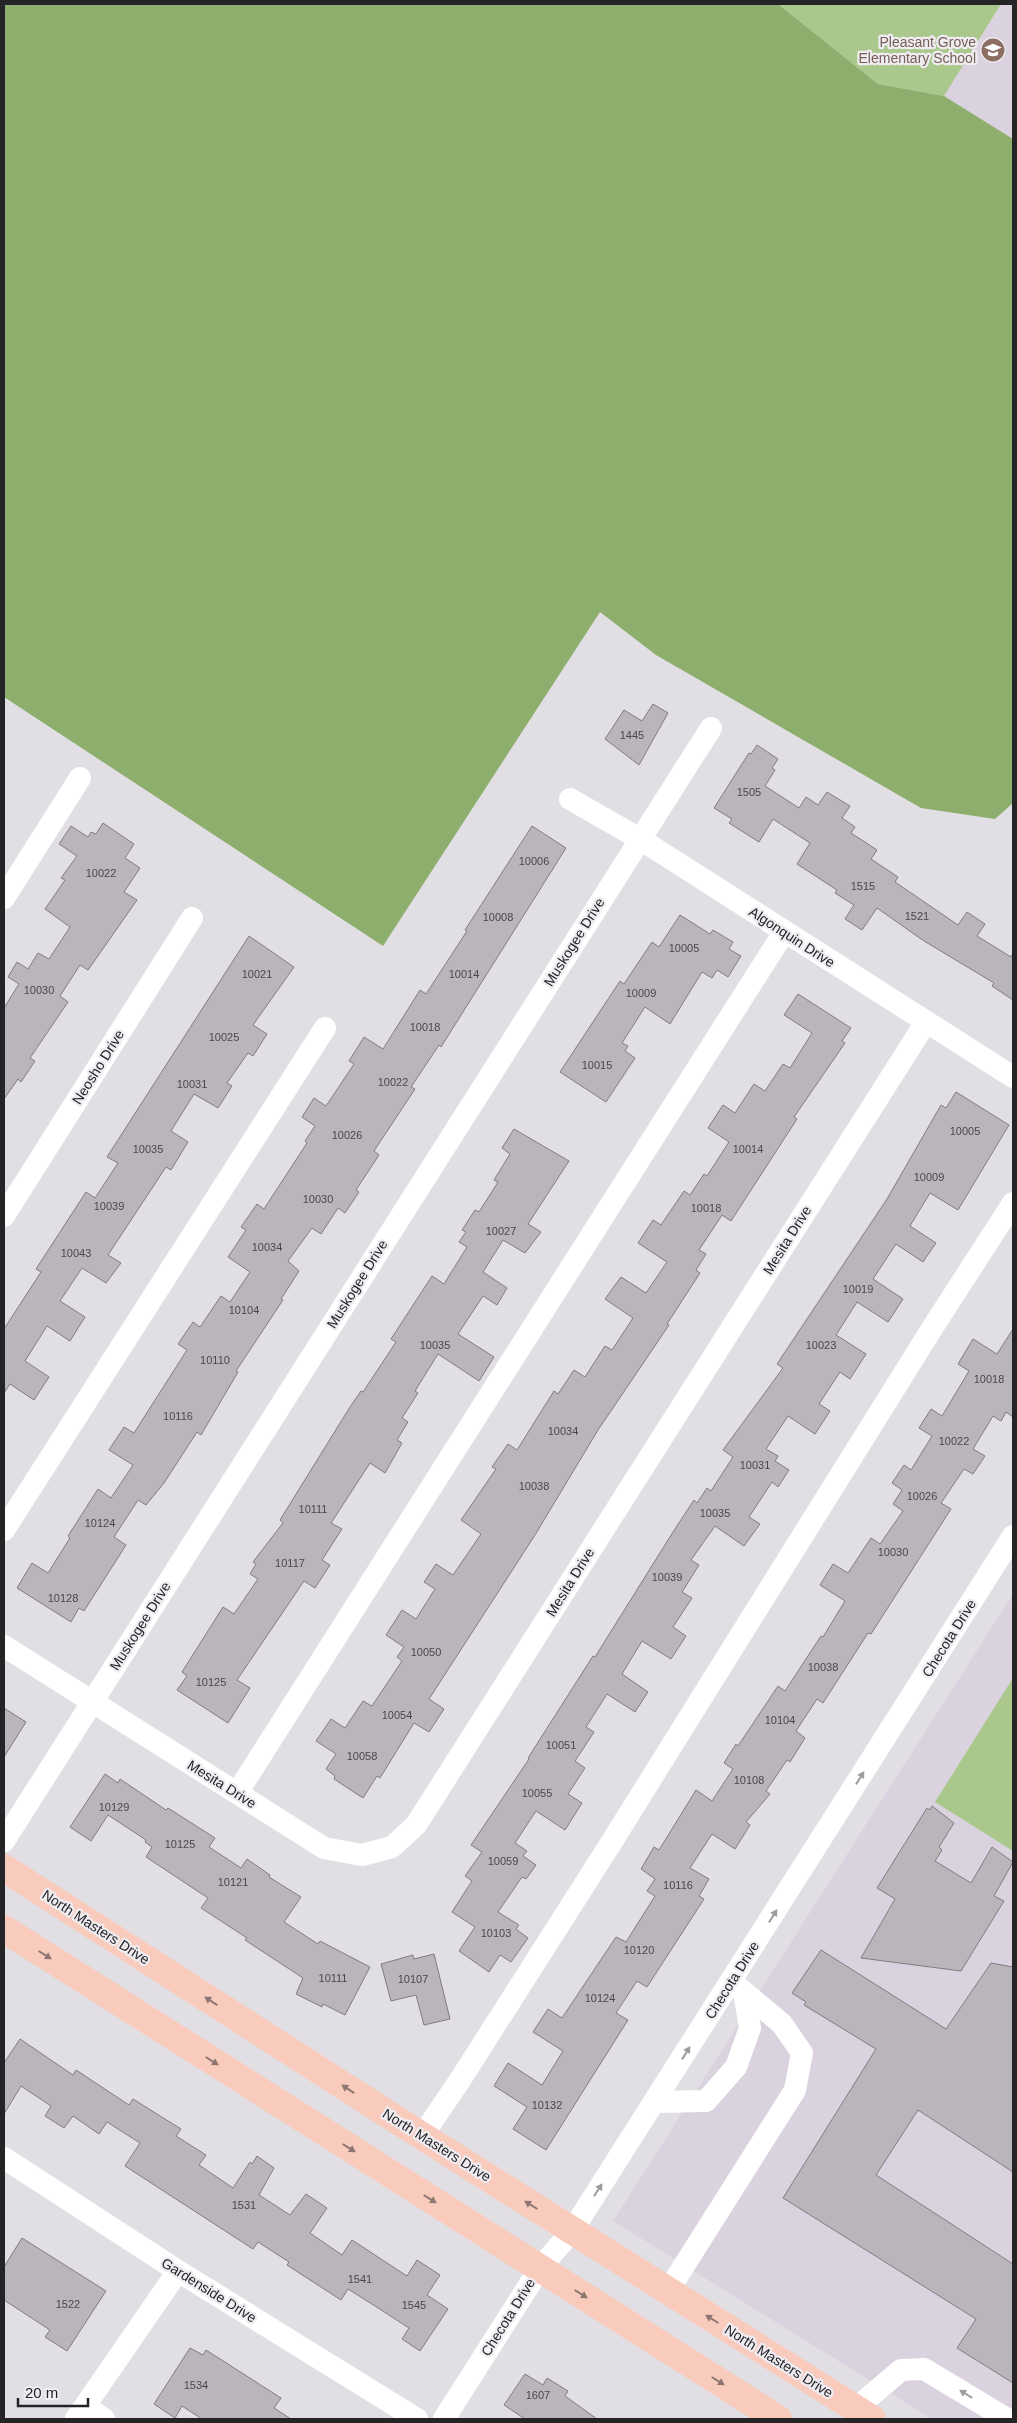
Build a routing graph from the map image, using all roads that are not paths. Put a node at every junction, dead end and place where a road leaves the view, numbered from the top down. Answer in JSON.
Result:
{"nodes":[{"id":1,"x":711,"y":728,"type":"dead end"},
{"id":2,"x":80,"y":778,"type":"dead end"},
{"id":3,"x":570,"y":799,"type":"dead end"},
{"id":4,"x":640,"y":839,"type":"junction"},
{"id":5,"x":4,"y":898,"type":"edge"},
{"id":6,"x":192,"y":918,"type":"dead end"},
{"id":7,"x":784,"y":932,"type":"junction"},
{"id":8,"x":926,"y":1022,"type":"junction"},
{"id":9,"x":325,"y":1028,"type":"dead end"},
{"id":10,"x":1013,"y":1077,"type":"edge"},
{"id":11,"x":1013,"y":1203,"type":"edge"},
{"id":12,"x":4,"y":1216,"type":"edge"},
{"id":13,"x":4,"y":1530,"type":"edge"},
{"id":14,"x":1013,"y":1536,"type":"edge"},
{"id":15,"x":4,"y":1646,"type":"edge"},
{"id":16,"x":93,"y":1702,"type":"junction"},
{"id":17,"x":237,"y":1793,"type":"junction"},
{"id":18,"x":4,"y":1841,"type":"edge"},
{"id":19,"x":4,"y":1868,"type":"edge"},
{"id":20,"x":4,"y":1929,"type":"edge"},
{"id":21,"x":738,"y":1987,"type":"junction"},
{"id":22,"x":654,"y":2102,"type":"junction"},
{"id":23,"x":422,"y":2136,"type":"junction"},
{"id":24,"x":4,"y":2158,"type":"edge"},
{"id":25,"x":572,"y":2231,"type":"junction"},
{"id":26,"x":540,"y":2268,"type":"junction"},
{"id":27,"x":178,"y":2271,"type":"junction"},
{"id":28,"x":668,"y":2291,"type":"junction"},
{"id":29,"x":81,"y":2413,"type":"edge"},
{"id":30,"x":863,"y":2414,"type":"edge"},
{"id":31,"x":104,"y":2419,"type":"edge"},
{"id":32,"x":417,"y":2419,"type":"edge"},
{"id":33,"x":444,"y":2419,"type":"edge"},
{"id":34,"x":778,"y":2419,"type":"edge"},
{"id":35,"x":1007,"y":2419,"type":"edge"}],
"edges":[{"from":1,"to":4,"type":"street","name":"Muskogee Drive"},
{"from":2,"to":5,"type":"street"},
{"from":3,"to":4,"type":"street","name":"Algonquin Drive"},
{"from":4,"to":7,"type":"street","name":"Algonquin Drive"},
{"from":4,"to":16,"type":"street","name":"Muskogee Drive"},
{"from":6,"to":12,"type":"street","name":"Neosho Drive"},
{"from":7,"to":8,"type":"street","name":"Algonquin Drive"},
{"from":7,"to":17,"type":"street"},
{"from":8,"to":10,"type":"street","name":"Algonquin Drive"},
{"from":8,"to":17,"type":"street","name":"Mesita Drive"},
{"from":9,"to":13,"type":"street"},
{"from":11,"to":23,"type":"street"},
{"from":21,"to":14,"type":"street","name":"Checota Drive","one_way":true},
{"from":15,"to":16,"type":"street"},
{"from":16,"to":17,"type":"street","name":"Mesita Drive"},
{"from":16,"to":18,"type":"street","name":"Muskogee Drive"},
{"from":23,"to":19,"type":"main road","name":"North Masters Drive","one_way":true},
{"from":20,"to":26,"type":"main road","one_way":true},
{"from":22,"to":21,"type":"street","name":"Checota Drive","one_way":true},
{"from":21,"to":22,"type":"street"},
{"from":21,"to":28,"type":"street"},
{"from":25,"to":22,"type":"street","name":"Checota Drive","one_way":true},
{"from":25,"to":23,"type":"main road","name":"North Masters Drive","one_way":true},
{"from":24,"to":27,"type":"street","name":"Gardenside Drive"},
{"from":25,"to":26,"type":"street","name":"Checota Drive"},
{"from":25,"to":28,"type":"main road","name":"North Masters Drive"},
{"from":26,"to":33,"type":"street","name":"Checota Drive"},
{"from":26,"to":34,"type":"main road","one_way":true},
{"from":27,"to":29,"type":"street"},
{"from":27,"to":32,"type":"street","name":"Gardenside Drive"},
{"from":30,"to":28,"type":"main road","name":"North Masters Drive","one_way":true},
{"from":29,"to":31,"type":"street"},
{"from":35,"to":30,"type":"street","one_way":true}]}
